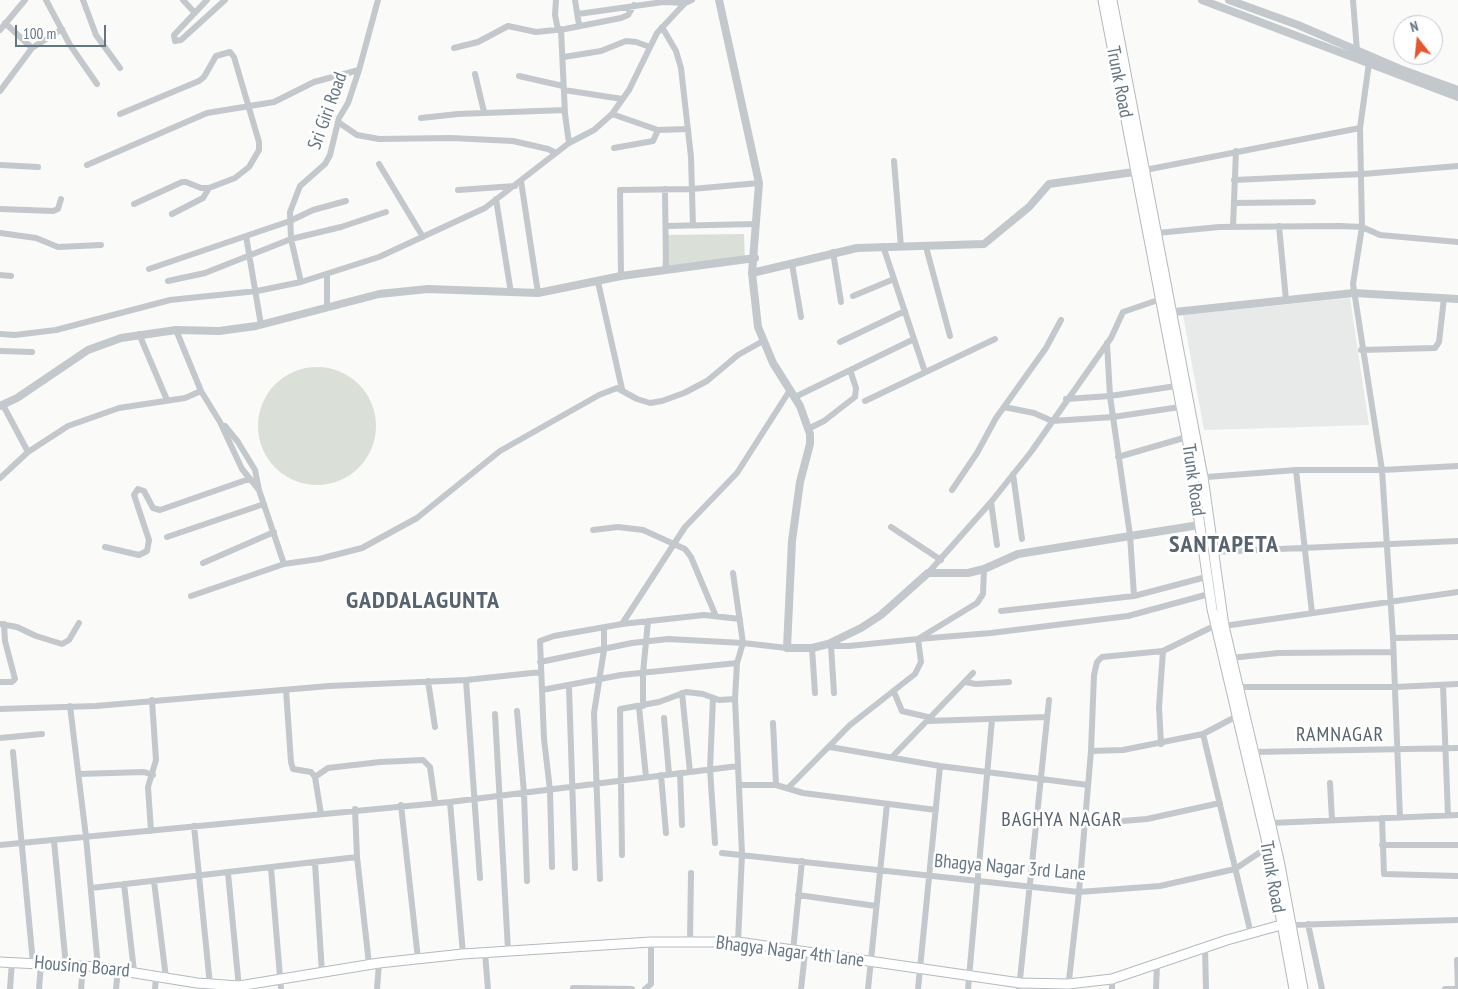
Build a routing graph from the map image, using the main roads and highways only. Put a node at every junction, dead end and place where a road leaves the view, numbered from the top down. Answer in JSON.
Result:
{"nodes":[{"id":1,"x":1103,"y":0,"type":"edge"},
{"id":2,"x":1112,"y":0,"type":"edge"},
{"id":3,"x":1141,"y":171,"type":"junction"},
{"id":4,"x":1168,"y":312,"type":"junction"},
{"id":5,"x":1198,"y":477,"type":"junction"},
{"id":6,"x":1220,"y":626,"type":"junction"},
{"id":7,"x":1240,"y":714,"type":"junction"},
{"id":8,"x":1281,"y":925,"type":"junction"},
{"id":9,"x":1291,"y":925,"type":"junction"},
{"id":10,"x":0,"y":962,"type":"edge"},
{"id":11,"x":281,"y":985,"type":"edge"},
{"id":12,"x":197,"y":986,"type":"edge"},
{"id":13,"x":1019,"y":986,"type":"edge"},
{"id":14,"x":1068,"y":987,"type":"edge"},
{"id":15,"x":239,"y":988,"type":"edge"},
{"id":16,"x":1294,"y":989,"type":"edge"},
{"id":17,"x":1303,"y":989,"type":"edge"}],
"edges":[{"from":1,"to":3,"type":"main road","name":"Trunk Road"},
{"from":2,"to":3,"type":"main road"},
{"from":3,"to":4,"type":"main road"},
{"from":3,"to":4,"type":"main road","name":"Trunk Road"},
{"from":4,"to":5,"type":"main road"},
{"from":4,"to":5,"type":"main road","name":"Trunk Road"},
{"from":5,"to":6,"type":"main road"},
{"from":5,"to":6,"type":"main road","name":"Trunk Road"},
{"from":6,"to":7,"type":"main road","name":"Trunk Road"},
{"from":6,"to":7,"type":"main road"},
{"from":7,"to":8,"type":"main road","name":"Trunk Road"},
{"from":7,"to":9,"type":"main road"},
{"from":8,"to":9,"type":"main road","name":"Bhagya Nagar 4th lane"},
{"from":8,"to":14,"type":"main road","name":"Bhagya Nagar 4th lane"},
{"from":8,"to":16,"type":"main road","name":"Trunk Road"},
{"from":9,"to":17,"type":"main road"},
{"from":10,"to":12,"type":"main road","name":"Housing Board"},
{"from":11,"to":13,"type":"main road","name":"Bhagya Nagar 4th lane"},
{"from":11,"to":15,"type":"main road","name":"Housing Board"},
{"from":12,"to":15,"type":"main road","name":"Housing Board"},
{"from":13,"to":14,"type":"main road","name":"Bhagya Nagar 4th lane"}]}
